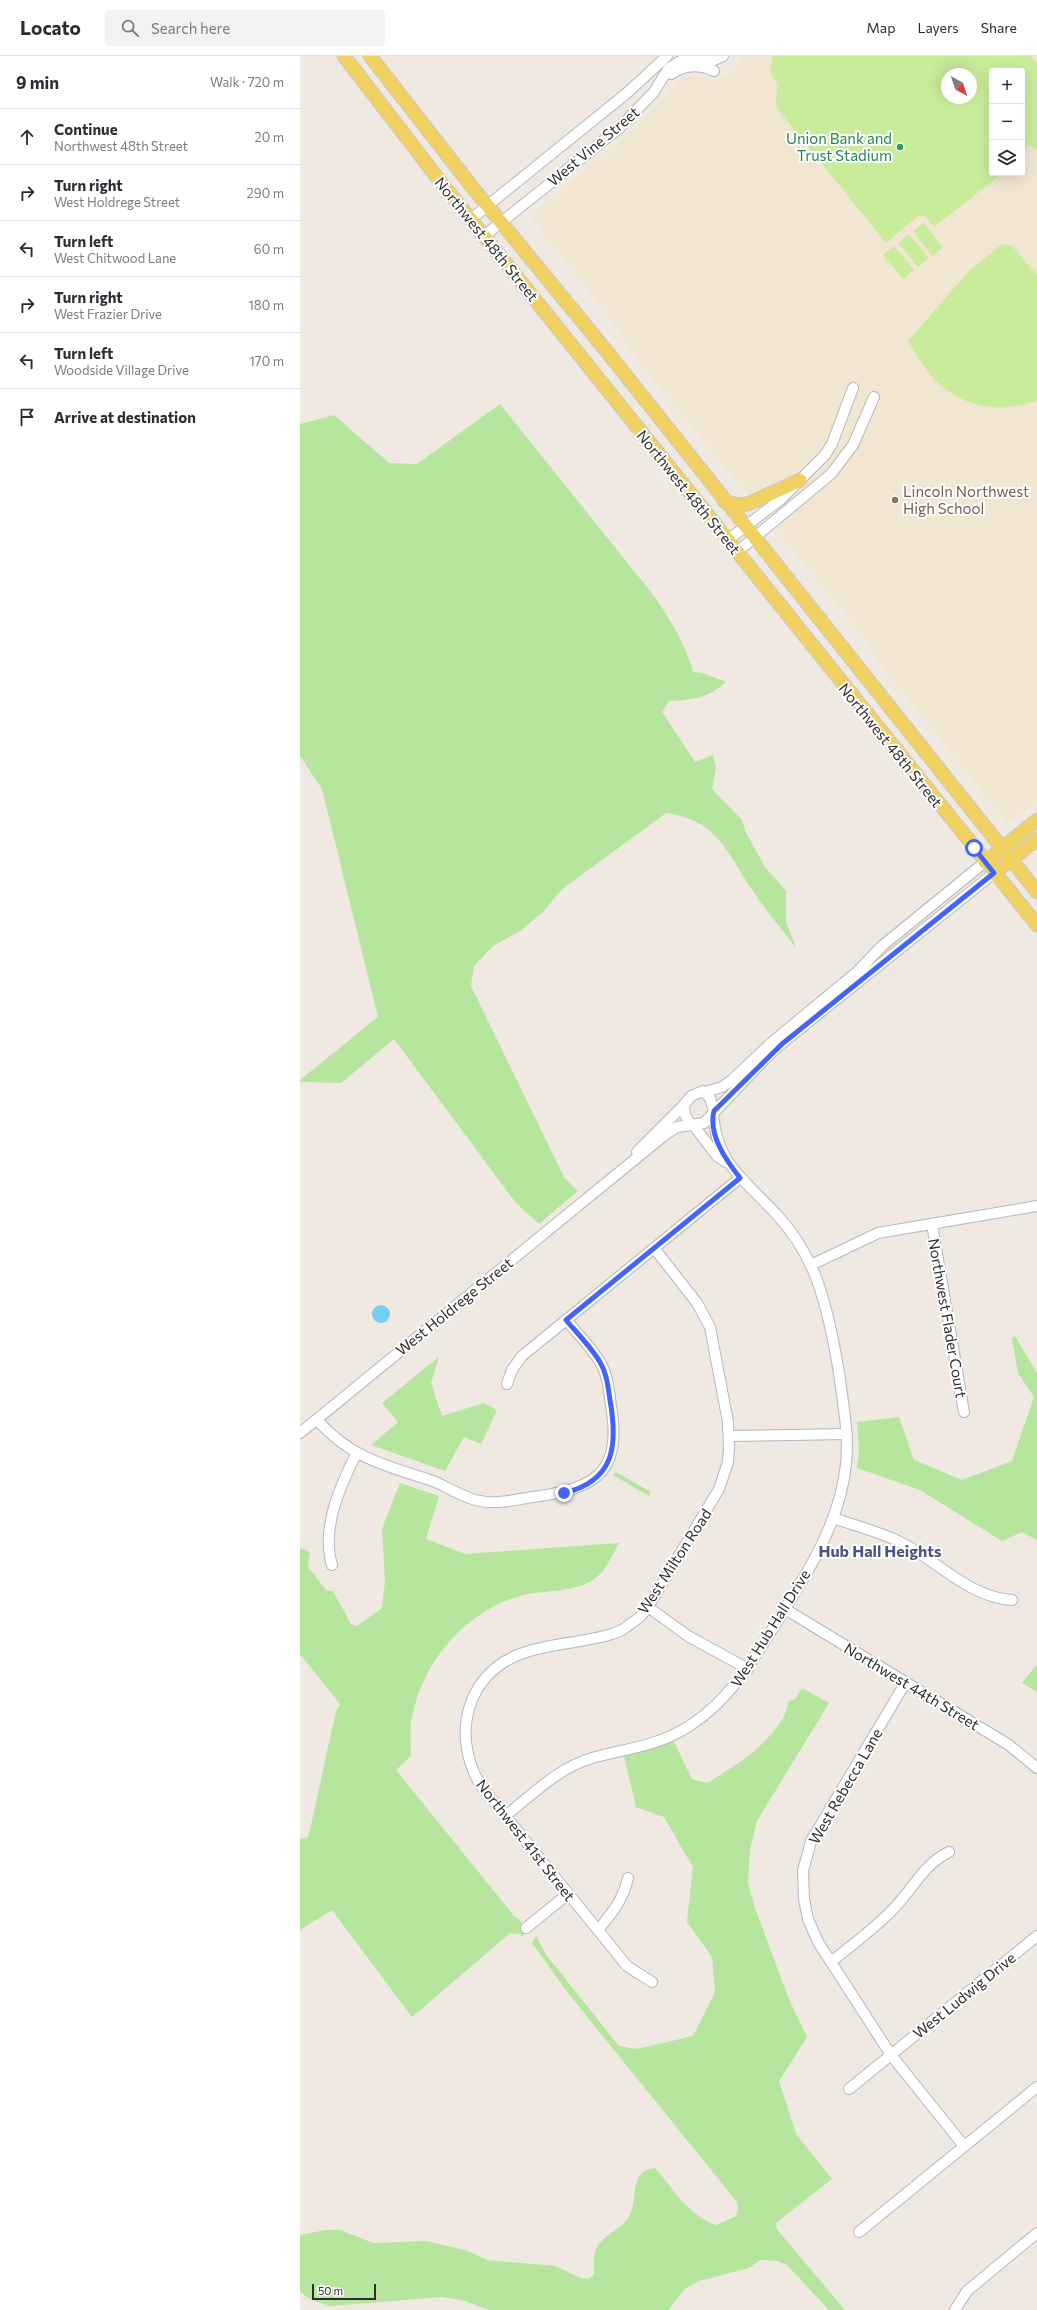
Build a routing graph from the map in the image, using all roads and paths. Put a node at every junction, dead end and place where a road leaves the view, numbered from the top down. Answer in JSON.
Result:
{"nodes":[{"id":1,"x":344,"y":56,"type":"edge"},
{"id":2,"x":370,"y":56,"type":"edge"},
{"id":3,"x":667,"y":56,"type":"edge"},
{"id":4,"x":697,"y":56,"type":"edge"},
{"id":5,"x":723,"y":56,"type":"edge"},
{"id":6,"x":714,"y":71,"type":"dead end"},
{"id":7,"x":660,"y":82,"type":"junction"},
{"id":8,"x":488,"y":206,"type":"junction"},
{"id":9,"x":471,"y":220,"type":"junction"},
{"id":10,"x":501,"y":223,"type":"junction"},
{"id":11,"x":484,"y":236,"type":"junction"},
{"id":12,"x":853,"y":388,"type":"dead end"},
{"id":13,"x":874,"y":397,"type":"dead end"},
{"id":14,"x":800,"y":480,"type":"junction"},
{"id":15,"x":724,"y":500,"type":"junction"},
{"id":16,"x":745,"y":527,"type":"junction"},
{"id":17,"x":754,"y":538,"type":"junction"},
{"id":18,"x":728,"y":540,"type":"junction"},
{"id":19,"x":737,"y":552,"type":"junction"},
{"id":20,"x":1037,"y":820,"type":"edge"},
{"id":21,"x":1037,"y":839,"type":"edge"},
{"id":22,"x":1002,"y":848,"type":"junction"},
{"id":23,"x":1012,"y":860,"type":"junction"},
{"id":24,"x":985,"y":862,"type":"junction"},
{"id":25,"x":994,"y":873,"type":"junction"},
{"id":26,"x":1037,"y":892,"type":"edge"},
{"id":27,"x":1037,"y":925,"type":"edge"},
{"id":28,"x":705,"y":1092,"type":"junction"},
{"id":29,"x":684,"y":1105,"type":"junction"},
{"id":30,"x":713,"y":1113,"type":"junction"},
{"id":31,"x":692,"y":1126,"type":"junction"},
{"id":32,"x":728,"y":1163,"type":"junction"},
{"id":33,"x":740,"y":1178,"type":"junction"},
{"id":34,"x":608,"y":1180,"type":"junction"},
{"id":35,"x":1037,"y":1206,"type":"edge"},
{"id":36,"x":932,"y":1224,"type":"junction"},
{"id":37,"x":654,"y":1248,"type":"junction"},
{"id":38,"x":811,"y":1265,"type":"junction"},
{"id":39,"x":566,"y":1320,"type":"junction"},
{"id":40,"x":507,"y":1384,"type":"dead end"},
{"id":41,"x":964,"y":1412,"type":"dead end"},
{"id":42,"x":317,"y":1420,"type":"junction"},
{"id":43,"x":300,"y":1433,"type":"edge"},
{"id":44,"x":847,"y":1434,"type":"junction"},
{"id":45,"x":729,"y":1436,"type":"junction"},
{"id":46,"x":356,"y":1454,"type":"junction"},
{"id":47,"x":833,"y":1518,"type":"junction"},
{"id":48,"x":332,"y":1565,"type":"dead end"},
{"id":49,"x":1012,"y":1600,"type":"dead end"},
{"id":50,"x":648,"y":1607,"type":"junction"},
{"id":51,"x":784,"y":1609,"type":"junction"},
{"id":52,"x":748,"y":1669,"type":"junction"},
{"id":53,"x":906,"y":1682,"type":"junction"},
{"id":54,"x":466,"y":1722,"type":"joint"},
{"id":55,"x":1037,"y":1768,"type":"edge"},
{"id":56,"x":505,"y":1816,"type":"junction"},
{"id":57,"x":949,"y":1852,"type":"dead end"},
{"id":58,"x":628,"y":1878,"type":"dead end"},
{"id":59,"x":568,"y":1894,"type":"junction"},
{"id":60,"x":526,"y":1928,"type":"dead end"},
{"id":61,"x":598,"y":1930,"type":"junction"},
{"id":62,"x":1037,"y":1936,"type":"edge"},
{"id":63,"x":831,"y":1962,"type":"junction"},
{"id":64,"x":652,"y":1982,"type":"dead end"},
{"id":65,"x":891,"y":2055,"type":"junction"},
{"id":66,"x":1037,"y":2087,"type":"edge"},
{"id":67,"x":849,"y":2089,"type":"dead end"},
{"id":68,"x":964,"y":2146,"type":"junction"},
{"id":69,"x":860,"y":2232,"type":"dead end"},
{"id":70,"x":1037,"y":2233,"type":"edge"},
{"id":71,"x":955,"y":2310,"type":"edge"}],
"edges":[{"from":1,"to":9,"type":"main road","name":"Northwest 48th Street"},
{"from":2,"to":8,"type":"main road","name":"Northwest 48th Street"},
{"from":3,"to":8,"type":"street","name":"West Vine Street"},
{"from":4,"to":5,"type":"street"},
{"from":4,"to":7,"type":"street","name":"West Vine Street"},
{"from":6,"to":7,"type":"street"},
{"from":7,"to":10,"type":"street","name":"West Vine Street"},
{"from":8,"to":9,"type":"street","name":"West Vine Street"},
{"from":8,"to":10,"type":"main road","name":"Northwest 48th Street"},
{"from":9,"to":11,"type":"main road","name":"Northwest 48th Street"},
{"from":10,"to":11,"type":"street","name":"West Vine Street"},
{"from":10,"to":15,"type":"main road","name":"Northwest 48th Street"},
{"from":11,"to":18,"type":"main road","name":"Northwest 48th Street"},
{"from":12,"to":14,"type":"street"},
{"from":13,"to":17,"type":"street"},
{"from":14,"to":15,"type":"main road"},
{"from":14,"to":16,"type":"street"},
{"from":15,"to":16,"type":"main road","name":"Northwest 48th Street"},
{"from":16,"to":17,"type":"main road","name":"Northwest 48th Street"},
{"from":16,"to":18,"type":"street"},
{"from":17,"to":19,"type":"street"},
{"from":17,"to":22,"type":"main road","name":"Northwest 48th Street"},
{"from":18,"to":19,"type":"main road","name":"Northwest 48th Street"},
{"from":19,"to":24,"type":"main road","name":"Northwest 48th Street"},
{"from":20,"to":22,"type":"main road"},
{"from":21,"to":23,"type":"main road"},
{"from":22,"to":23,"type":"main road","name":"Northwest 48th Street"},
{"from":22,"to":24,"type":"main road"},
{"from":23,"to":25,"type":"main road"},
{"from":23,"to":26,"type":"main road","name":"Northwest 48th Street"},
{"from":24,"to":25,"type":"main road","name":"Northwest 48th Street"},
{"from":24,"to":28,"type":"street"},
{"from":25,"to":27,"type":"main road","name":"Northwest 48th Street"},
{"from":25,"to":30,"type":"street"},
{"from":28,"to":29,"type":"street"},
{"from":28,"to":30,"type":"street"},
{"from":29,"to":31,"type":"street"},
{"from":29,"to":34,"type":"street","name":"West Holdrege Street"},
{"from":30,"to":31,"type":"street"},
{"from":30,"to":32,"type":"street"},
{"from":31,"to":32,"type":"street"},
{"from":31,"to":34,"type":"street","name":"West Holdrege Street"},
{"from":32,"to":33,"type":"street","name":"West Hub Hall Drive"},
{"from":33,"to":37,"type":"street"},
{"from":33,"to":38,"type":"street","name":"West Hub Hall Drive"},
{"from":34,"to":42,"type":"street","name":"West Holdrege Street"},
{"from":35,"to":36,"type":"street"},
{"from":36,"to":38,"type":"street"},
{"from":36,"to":41,"type":"street","name":"Northwest Flader Court"},
{"from":37,"to":39,"type":"street"},
{"from":37,"to":45,"type":"street","name":"West Milton Road"},
{"from":38,"to":44,"type":"street","name":"West Hub Hall Drive"},
{"from":39,"to":40,"type":"street"},
{"from":39,"to":46,"type":"street"},
{"from":42,"to":43,"type":"street","name":"West Holdrege Street"},
{"from":42,"to":46,"type":"street"},
{"from":44,"to":45,"type":"street"},
{"from":44,"to":47,"type":"street","name":"West Hub Hall Drive"},
{"from":45,"to":50,"type":"street","name":"West Milton Road"},
{"from":46,"to":48,"type":"street"},
{"from":47,"to":49,"type":"street"},
{"from":47,"to":51,"type":"street","name":"West Hub Hall Drive"},
{"from":50,"to":52,"type":"street"},
{"from":50,"to":54,"type":"street","name":"West Milton Road"},
{"from":51,"to":52,"type":"street","name":"West Hub Hall Drive"},
{"from":51,"to":53,"type":"street","name":"Northwest 44th Street"},
{"from":52,"to":56,"type":"street","name":"West Hub Hall Drive"},
{"from":53,"to":55,"type":"street","name":"Northwest 44th Street"},
{"from":53,"to":63,"type":"street","name":"West Rebecca Lane"},
{"from":54,"to":56,"type":"street","name":"Northwest 41st Street"},
{"from":56,"to":59,"type":"street","name":"Northwest 41st Street"},
{"from":57,"to":63,"type":"street"},
{"from":58,"to":61,"type":"street"},
{"from":59,"to":60,"type":"street"},
{"from":59,"to":61,"type":"street","name":"Northwest 41st Street"},
{"from":61,"to":64,"type":"street","name":"Northwest 41st Street"},
{"from":62,"to":65,"type":"street","name":"West Ludwig Drive"},
{"from":63,"to":65,"type":"street","name":"West Rebecca Lane"},
{"from":65,"to":67,"type":"street","name":"West Ludwig Drive"},
{"from":65,"to":68,"type":"street","name":"West Rebecca Lane"},
{"from":66,"to":68,"type":"street"},
{"from":68,"to":69,"type":"street"},
{"from":70,"to":71,"type":"street"}]}
